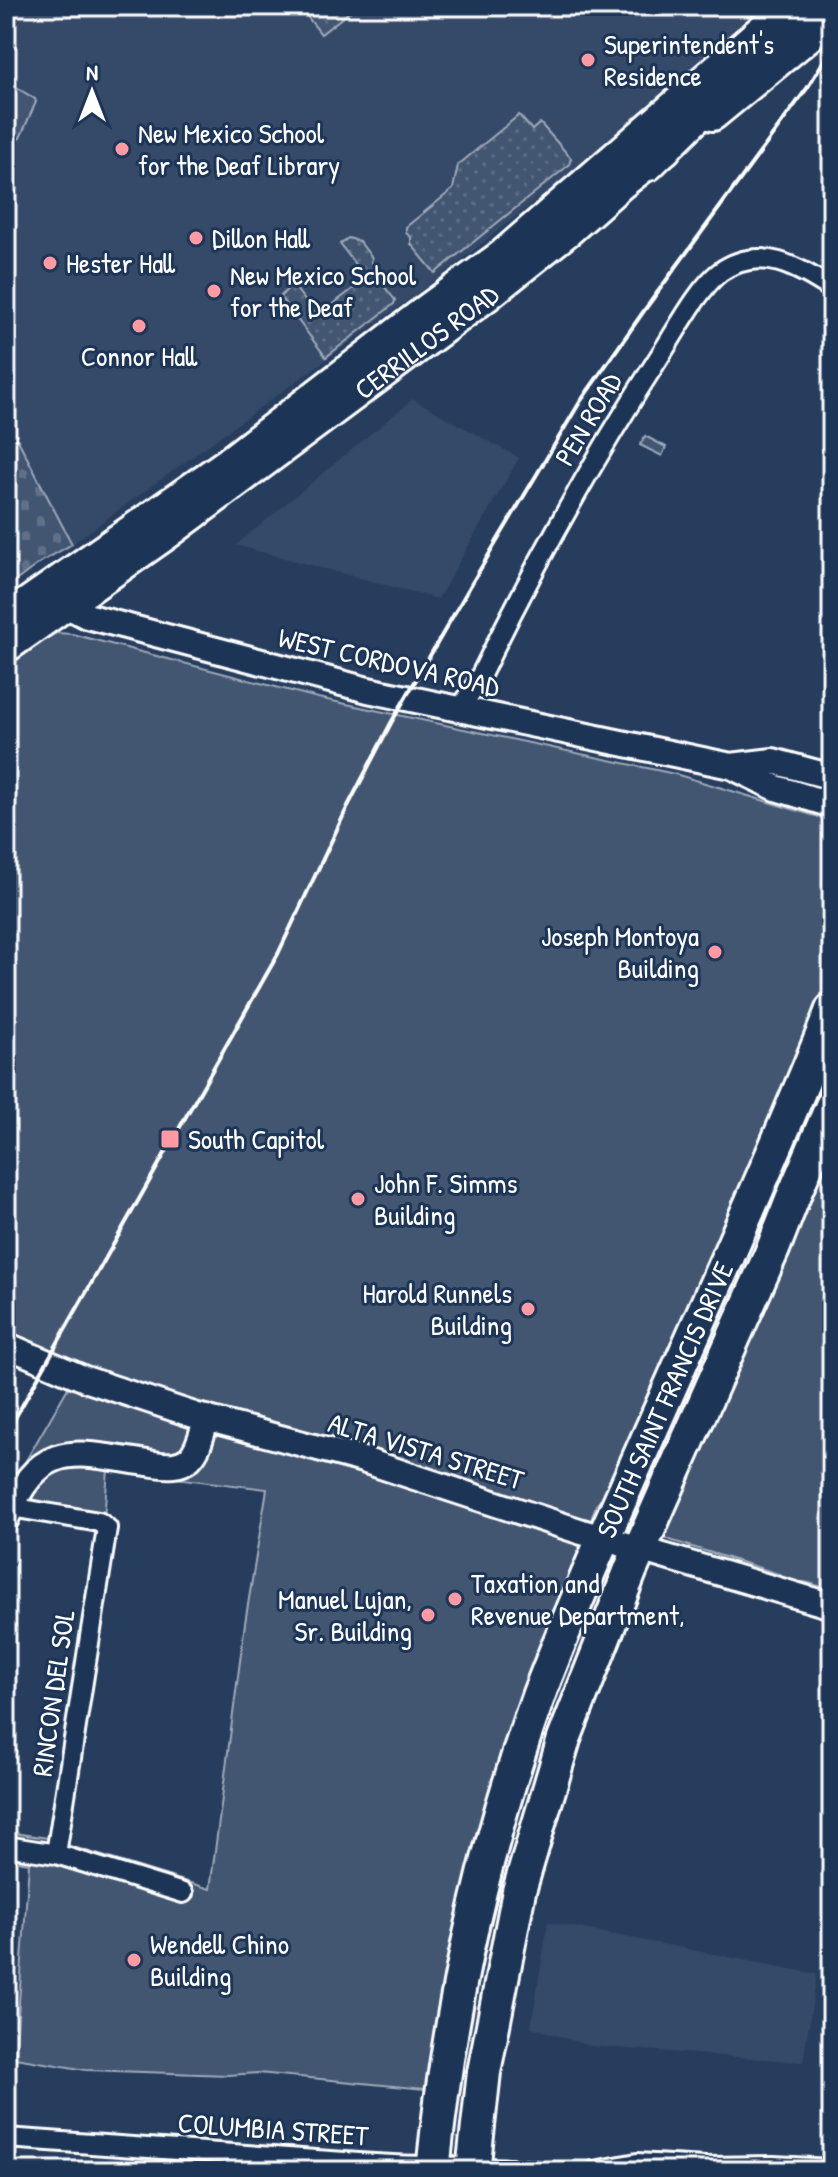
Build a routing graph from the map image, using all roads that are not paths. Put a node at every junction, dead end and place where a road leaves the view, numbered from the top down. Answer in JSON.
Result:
{"nodes":[{"id":1,"x":788,"y":6,"type":"edge"},
{"id":2,"x":821,"y":6,"type":"edge"},
{"id":3,"x":832,"y":18,"type":"edge"},
{"id":4,"x":648,"y":164,"type":"junction"},
{"id":5,"x":832,"y":289,"type":"edge"},
{"id":6,"x":273,"y":442,"type":"junction"},
{"id":7,"x":53,"y":599,"type":"junction"},
{"id":8,"x":6,"y":617,"type":"edge"},
{"id":9,"x":6,"y":648,"type":"edge"},
{"id":10,"x":459,"y":710,"type":"junction"},
{"id":11,"x":731,"y":766,"type":"junction"},
{"id":12,"x":832,"y":777,"type":"edge"},
{"id":13,"x":832,"y":805,"type":"edge"},
{"id":14,"x":832,"y":1010,"type":"edge"},
{"id":15,"x":832,"y":1106,"type":"edge"},
{"id":16,"x":6,"y":1345,"type":"edge"},
{"id":17,"x":207,"y":1418,"type":"junction"},
{"id":18,"x":8,"y":1513,"type":"edge"},
{"id":19,"x":604,"y":1538,"type":"junction"},
{"id":20,"x":640,"y":1550,"type":"junction"},
{"id":21,"x":832,"y":1606,"type":"edge"},
{"id":22,"x":6,"y":1846,"type":"edge"},
{"id":23,"x":56,"y":1854,"type":"junction"},
{"id":24,"x":183,"y":1893,"type":"dead end"},
{"id":25,"x":6,"y":2138,"type":"edge"},
{"id":26,"x":330,"y":2166,"type":"edge"},
{"id":27,"x":434,"y":2169,"type":"edge"},
{"id":28,"x":773,"y":2169,"type":"edge"},
{"id":29,"x":832,"y":2169,"type":"edge"},
{"id":30,"x":473,"y":2170,"type":"edge"},
{"id":31,"x":536,"y":2171,"type":"edge"},
{"id":32,"x":594,"y":2171,"type":"edge"}],
"edges":[{"from":1,"to":6,"type":"main road","name":"CERRILLOS ROAD"},
{"from":2,"to":4,"type":"highway"},
{"from":3,"to":4,"type":"main road","name":"CERRILLOS ROAD"},
{"from":4,"to":6,"type":"main road","name":"CERRILLOS ROAD"},
{"from":5,"to":10,"type":"street","name":"PEN ROAD"},
{"from":6,"to":7,"type":"main road","name":"CERRILLOS ROAD"},
{"from":7,"to":8,"type":"main road","name":"CERRILLOS ROAD"},
{"from":7,"to":9,"type":"main road","name":"CERRILLOS ROAD"},
{"from":7,"to":10,"type":"street","name":"WEST CORDOVA ROAD"},
{"from":10,"to":11,"type":"street","name":"WEST CORDOVA ROAD"},
{"from":11,"to":12,"type":"street","name":"WEST CORDOVA ROAD"},
{"from":11,"to":13,"type":"street","name":"WEST CORDOVA ROAD"},
{"from":14,"to":19,"type":"highway","name":"SOUTH SAINT FRANCIS DRIVE"},
{"from":15,"to":20,"type":"highway","name":"SOUTH SAINT FRANCIS DRIVE"},
{"from":16,"to":17,"type":"street","name":"ALTA VISTA STREET"},
{"from":17,"to":18,"type":"street"},
{"from":17,"to":19,"type":"street","name":"ALTA VISTA STREET"},
{"from":18,"to":23,"type":"street","name":"RINCON DEL SOL"},
{"from":19,"to":20,"type":"street","name":"ALTA VISTA STREET"},
{"from":19,"to":27,"type":"highway","name":"SOUTH SAINT FRANCIS DRIVE"},
{"from":20,"to":21,"type":"street","name":"ALTA VISTA STREET"},
{"from":20,"to":30,"type":"highway","name":"SOUTH SAINT FRANCIS DRIVE"},
{"from":22,"to":23,"type":"street"},
{"from":23,"to":24,"type":"street"},
{"from":25,"to":26,"type":"street","name":"COLUMBIA STREET"},
{"from":26,"to":27,"type":"street","name":"COLUMBIA STREET"},
{"from":27,"to":30,"type":"street","name":"COLUMBIA STREET"},
{"from":28,"to":29,"type":"street"},
{"from":28,"to":32,"type":"street"},
{"from":30,"to":31,"type":"street","name":"COLUMBIA STREET"}]}
